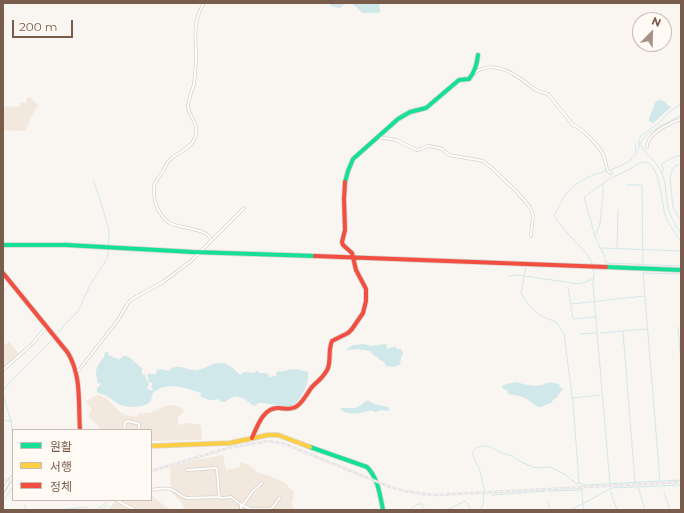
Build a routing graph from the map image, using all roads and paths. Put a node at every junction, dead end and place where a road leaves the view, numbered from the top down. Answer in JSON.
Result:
{"nodes":[{"id":1,"x":204,"y":3,"type":"edge"},
{"id":2,"x":478,"y":55,"type":"dead end"},
{"id":3,"x":473,"y":74,"type":"junction"},
{"id":4,"x":681,"y":119,"type":"edge"},
{"id":5,"x":378,"y":137,"type":"junction"},
{"id":6,"x":647,"y":147,"type":"dead end"},
{"id":7,"x":611,"y":173,"type":"dead end"},
{"id":8,"x":244,"y":208,"type":"dead end"},
{"id":9,"x":531,"y":236,"type":"dead end"},
{"id":10,"x":211,"y":240,"type":"junction"},
{"id":11,"x":3,"y":245,"type":"edge"},
{"id":12,"x":200,"y":252,"type":"junction"},
{"id":13,"x":353,"y":257,"type":"junction"},
{"id":14,"x":681,"y":270,"type":"edge"},
{"id":15,"x":3,"y":273,"type":"edge"},
{"id":16,"x":47,"y":326,"type":"junction"},
{"id":17,"x":3,"y":370,"type":"edge"},
{"id":18,"x":77,"y":371,"type":"junction"},
{"id":19,"x":80,"y":429,"type":"edge"},
{"id":20,"x":124,"y":429,"type":"edge"},
{"id":21,"x":139,"y":429,"type":"edge"},
{"id":22,"x":252,"y":438,"type":"junction"},
{"id":23,"x":152,"y":446,"type":"edge"},
{"id":24,"x":188,"y":470,"type":"dead end"},
{"id":25,"x":12,"y":478,"type":"edge"},
{"id":26,"x":262,"y":484,"type":"dead end"},
{"id":27,"x":152,"y":490,"type":"edge"},
{"id":28,"x":3,"y":492,"type":"edge"},
{"id":29,"x":219,"y":496,"type":"junction"},
{"id":30,"x":280,"y":497,"type":"dead end"},
{"id":31,"x":118,"y":501,"type":"edge"},
{"id":32,"x":242,"y":505,"type":"junction"},
{"id":33,"x":135,"y":510,"type":"edge"},
{"id":34,"x":241,"y":510,"type":"edge"},
{"id":35,"x":383,"y":510,"type":"edge"}],
"edges":[{"from":1,"to":10,"type":"street"},
{"from":2,"to":3,"type":"main road"},
{"from":3,"to":5,"type":"main road"},
{"from":3,"to":7,"type":"street"},
{"from":4,"to":6,"type":"street"},
{"from":5,"to":9,"type":"street"},
{"from":5,"to":13,"type":"main road"},
{"from":8,"to":10,"type":"street"},
{"from":10,"to":12,"type":"street"},
{"from":11,"to":12,"type":"main road"},
{"from":12,"to":13,"type":"main road"},
{"from":12,"to":18,"type":"street"},
{"from":13,"to":14,"type":"main road"},
{"from":13,"to":22,"type":"main road"},
{"from":15,"to":16,"type":"main road"},
{"from":16,"to":17,"type":"street"},
{"from":16,"to":18,"type":"main road"},
{"from":18,"to":19,"type":"main road"},
{"from":20,"to":21,"type":"street"},
{"from":22,"to":23,"type":"main road"},
{"from":22,"to":35,"type":"main road"},
{"from":24,"to":29,"type":"street"},
{"from":25,"to":28,"type":"street"},
{"from":26,"to":32,"type":"street"},
{"from":27,"to":29,"type":"street"},
{"from":29,"to":32,"type":"street"},
{"from":30,"to":32,"type":"street"},
{"from":31,"to":33,"type":"street"},
{"from":32,"to":34,"type":"street"}]}
